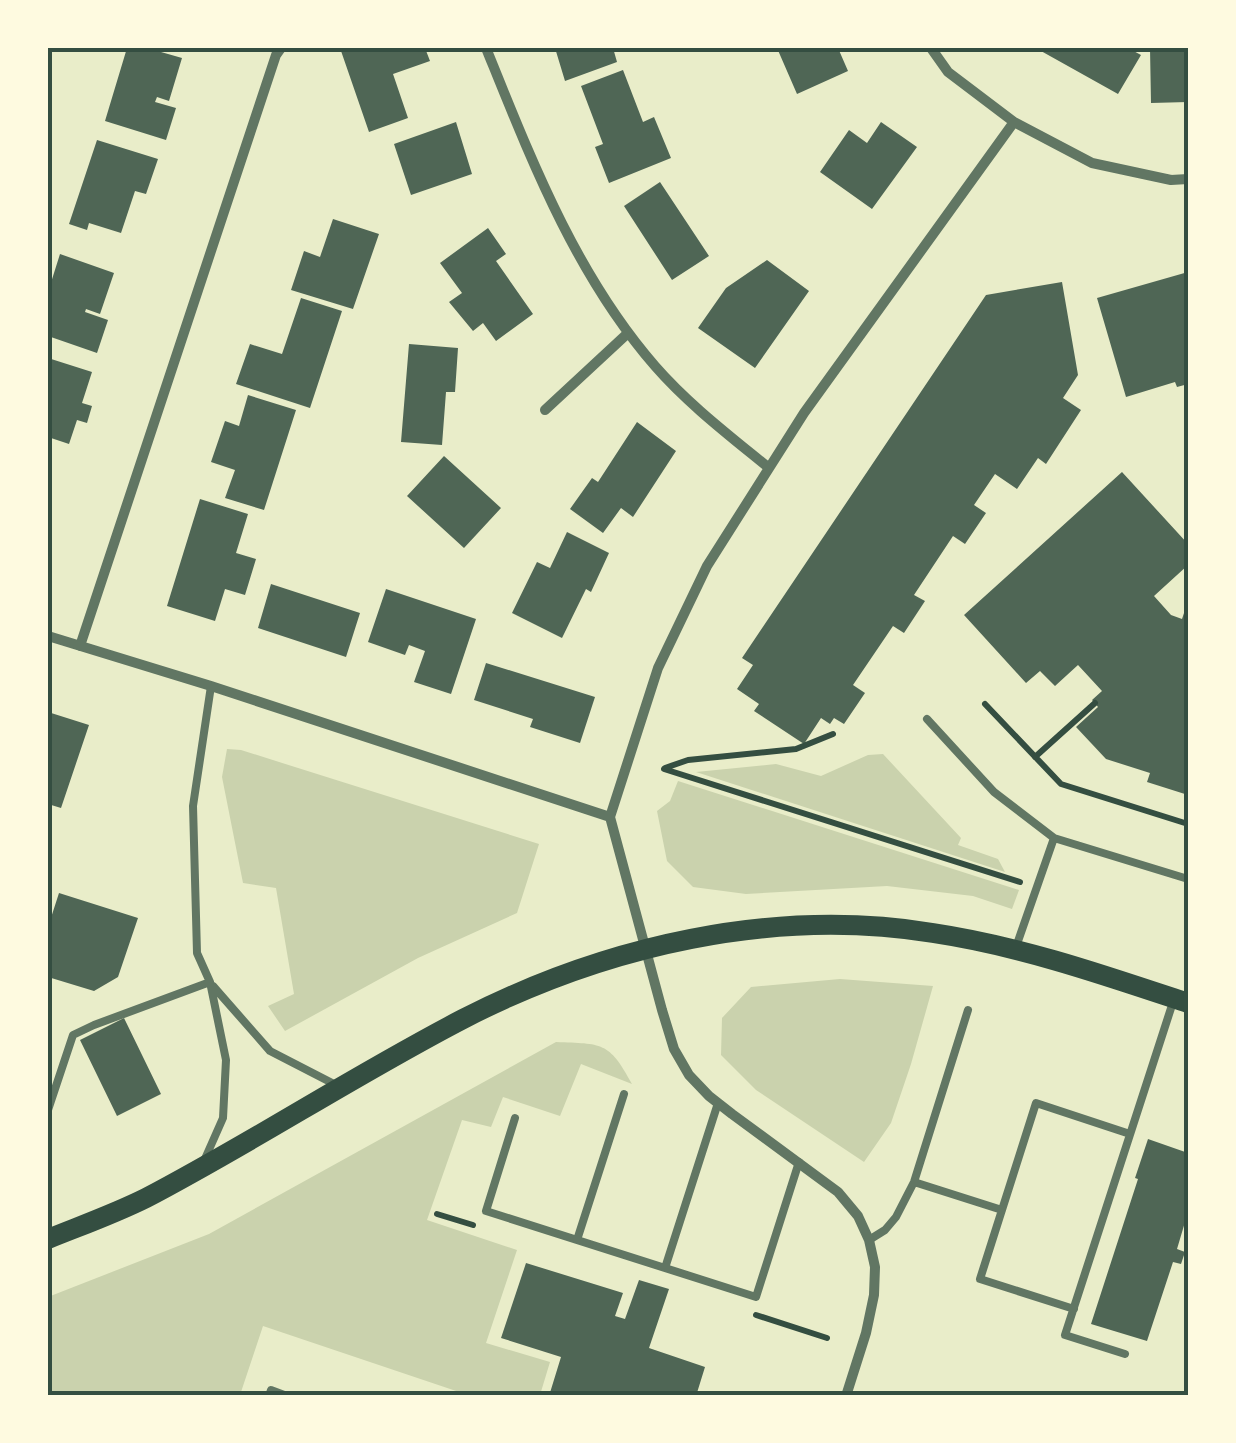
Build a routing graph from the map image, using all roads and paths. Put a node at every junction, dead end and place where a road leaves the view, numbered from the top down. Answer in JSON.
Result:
{"nodes":[{"id":1,"x":281,"y":48,"type":"edge"},
{"id":2,"x":486,"y":48,"type":"edge"},
{"id":3,"x":931,"y":48,"type":"edge"},
{"id":4,"x":1014,"y":122,"type":"junction"},
{"id":5,"x":1188,"y":180,"type":"edge"},
{"id":6,"x":628,"y":333,"type":"junction"},
{"id":7,"x":544,"y":410,"type":"dead end"},
{"id":8,"x":769,"y":468,"type":"junction"},
{"id":9,"x":48,"y":636,"type":"edge"},
{"id":10,"x":80,"y":646,"type":"junction"},
{"id":11,"x":211,"y":686,"type":"junction"},
{"id":12,"x":1095,"y":703,"type":"dead end"},
{"id":13,"x":985,"y":704,"type":"dead end"},
{"id":14,"x":927,"y":719,"type":"dead end"},
{"id":15,"x":833,"y":734,"type":"dead end"},
{"id":16,"x":1035,"y":757,"type":"junction"},
{"id":17,"x":610,"y":817,"type":"junction"},
{"id":18,"x":1188,"y":824,"type":"edge"},
{"id":19,"x":1054,"y":838,"type":"junction"},
{"id":20,"x":1188,"y":879,"type":"edge"},
{"id":21,"x":1036,"y":888,"type":"junction"},
{"id":22,"x":1015,"y":949,"type":"junction"},
{"id":23,"x":646,"y":950,"type":"junction"},
{"id":24,"x":210,"y":982,"type":"junction"},
{"id":25,"x":1181,"y":1001,"type":"edge"},
{"id":26,"x":968,"y":1010,"type":"dead end"},
{"id":27,"x":341,"y":1087,"type":"junction"},
{"id":28,"x":624,"y":1094,"type":"dead end"},
{"id":29,"x":718,"y":1103,"type":"junction"},
{"id":30,"x":48,"y":1110,"type":"edge"},
{"id":31,"x":515,"y":1118,"type":"dead end"},
{"id":32,"x":1130,"y":1134,"type":"junction"},
{"id":33,"x":799,"y":1162,"type":"junction"},
{"id":34,"x":202,"y":1166,"type":"junction"},
{"id":35,"x":914,"y":1182,"type":"junction"},
{"id":36,"x":1002,"y":1210,"type":"junction"},
{"id":37,"x":48,"y":1239,"type":"edge"},
{"id":38,"x":577,"y":1240,"type":"junction"},
{"id":39,"x":869,"y":1240,"type":"junction"},
{"id":40,"x":666,"y":1268,"type":"junction"},
{"id":41,"x":1074,"y":1309,"type":"junction"},
{"id":42,"x":1125,"y":1354,"type":"dead end"},
{"id":43,"x":269,"y":1396,"type":"edge"},
{"id":44,"x":288,"y":1396,"type":"edge"},
{"id":45,"x":846,"y":1396,"type":"edge"}],
"edges":[{"from":1,"to":10,"type":"street"},
{"from":2,"to":6,"type":"street"},
{"from":3,"to":4,"type":"street"},
{"from":4,"to":5,"type":"street"},
{"from":4,"to":8,"type":"street"},
{"from":6,"to":7,"type":"street"},
{"from":6,"to":8,"type":"street"},
{"from":8,"to":17,"type":"street"},
{"from":9,"to":10,"type":"street"},
{"from":10,"to":11,"type":"street"},
{"from":11,"to":17,"type":"street"},
{"from":11,"to":24,"type":"lane"},
{"from":12,"to":16,"type":"path"},
{"from":13,"to":16,"type":"path"},
{"from":14,"to":19,"type":"lane"},
{"from":15,"to":21,"type":"path"},
{"from":16,"to":18,"type":"path"},
{"from":17,"to":23,"type":"street"},
{"from":19,"to":20,"type":"lane"},
{"from":19,"to":21,"type":"lane"},
{"from":21,"to":22,"type":"lane"},
{"from":22,"to":23,"type":"main road"},
{"from":22,"to":25,"type":"main road"},
{"from":23,"to":27,"type":"main road"},
{"from":23,"to":29,"type":"street"},
{"from":24,"to":27,"type":"lane"},
{"from":24,"to":30,"type":"lane"},
{"from":24,"to":34,"type":"lane"},
{"from":25,"to":32,"type":"lane"},
{"from":26,"to":35,"type":"lane"},
{"from":27,"to":34,"type":"main road"},
{"from":28,"to":38,"type":"lane"},
{"from":29,"to":33,"type":"street"},
{"from":29,"to":40,"type":"lane"},
{"from":31,"to":38,"type":"lane"},
{"from":32,"to":36,"type":"lane"},
{"from":32,"to":41,"type":"lane"},
{"from":33,"to":39,"type":"street"},
{"from":33,"to":40,"type":"lane"},
{"from":34,"to":37,"type":"main road"},
{"from":35,"to":36,"type":"lane"},
{"from":35,"to":39,"type":"lane"},
{"from":36,"to":41,"type":"lane"},
{"from":38,"to":40,"type":"lane"},
{"from":39,"to":45,"type":"street"},
{"from":41,"to":42,"type":"lane"},
{"from":43,"to":44,"type":"lane"}]}
